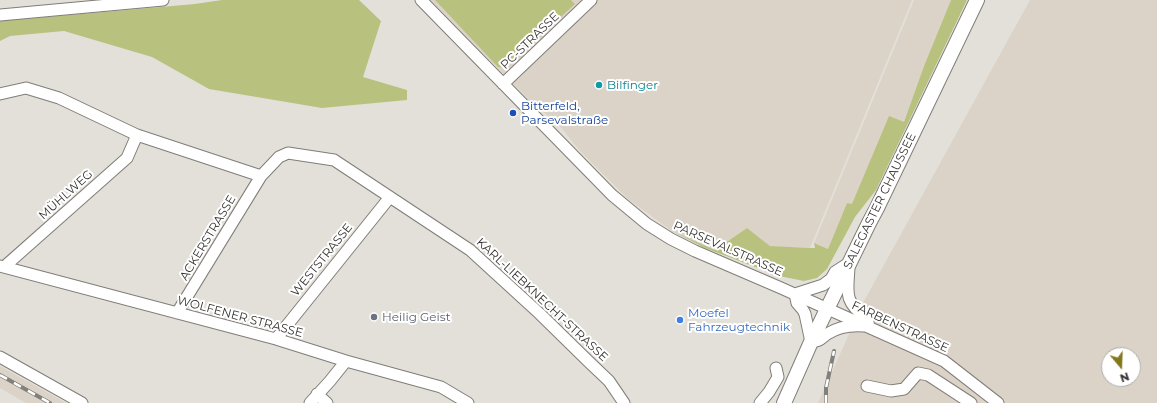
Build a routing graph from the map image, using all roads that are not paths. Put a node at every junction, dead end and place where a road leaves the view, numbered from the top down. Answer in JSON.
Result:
{"nodes":[{"id":1,"x":163,"y":0,"type":"edge"},
{"id":2,"x":420,"y":0,"type":"edge"},
{"id":3,"x":591,"y":0,"type":"edge"},
{"id":4,"x":977,"y":0,"type":"edge"},
{"id":5,"x":0,"y":15,"type":"edge"},
{"id":6,"x":503,"y":84,"type":"junction"},
{"id":7,"x":0,"y":94,"type":"edge"},
{"id":8,"x":137,"y":135,"type":"junction"},
{"id":9,"x":261,"y":176,"type":"junction"},
{"id":10,"x":390,"y":197,"type":"junction"},
{"id":11,"x":849,"y":264,"type":"junction"},
{"id":12,"x":2,"y":267,"type":"edge"},
{"id":13,"x":795,"y":294,"type":"junction"},
{"id":14,"x":827,"y":308,"type":"junction"},
{"id":15,"x":177,"y":313,"type":"junction"},
{"id":16,"x":869,"y":327,"type":"junction"},
{"id":17,"x":276,"y":339,"type":"junction"},
{"id":18,"x":811,"y":342,"type":"junction"},
{"id":19,"x":0,"y":357,"type":"edge"},
{"id":20,"x":346,"y":361,"type":"junction"},
{"id":21,"x":776,"y":368,"type":"dead end"},
{"id":22,"x":867,"y":386,"type":"dead end"},
{"id":23,"x":314,"y":399,"type":"edge"},
{"id":24,"x":82,"y":403,"type":"edge"},
{"id":25,"x":327,"y":403,"type":"edge"},
{"id":26,"x":468,"y":403,"type":"edge"},
{"id":27,"x":624,"y":403,"type":"edge"},
{"id":28,"x":760,"y":403,"type":"edge"},
{"id":29,"x":784,"y":403,"type":"edge"},
{"id":30,"x":971,"y":403,"type":"edge"},
{"id":31,"x":998,"y":403,"type":"edge"}],
"edges":[{"from":1,"to":5,"type":"street"},
{"from":2,"to":6,"type":"street","name":"PARSEVALSTRASSE"},
{"from":3,"to":6,"type":"street","name":"PC-STRASSE"},
{"from":4,"to":11,"type":"main road","name":"SALEGASTER CHAUSSEE"},
{"from":6,"to":13,"type":"street","name":"PARSEVALSTRASSE"},
{"from":7,"to":8,"type":"street"},
{"from":8,"to":9,"type":"street"},
{"from":8,"to":12,"type":"street","name":"MÜHLWEG"},
{"from":9,"to":10,"type":"street","name":"KARL-LIEBKNECHT-STRASSE"},
{"from":9,"to":15,"type":"street","name":"ACKERSTRASSE"},
{"from":10,"to":17,"type":"street","name":"WESTSTRASSE"},
{"from":10,"to":27,"type":"street","name":"KARL-LIEBKNECHT-STRASSE"},
{"from":11,"to":13,"type":"street"},
{"from":11,"to":14,"type":"main road","name":"SALEGASTER CHAUSSEE"},
{"from":11,"to":16,"type":"street"},
{"from":12,"to":15,"type":"street","name":"WOLFENER STRASSE"},
{"from":13,"to":14,"type":"street","name":"PARSEVALSTRASSE"},
{"from":13,"to":18,"type":"street"},
{"from":14,"to":16,"type":"street","name":"FARBENSTRASSE"},
{"from":14,"to":18,"type":"main road","name":"SALEGASTER CHAUSSEE"},
{"from":15,"to":17,"type":"street","name":"WOLFENER STRASSE"},
{"from":16,"to":18,"type":"street"},
{"from":16,"to":31,"type":"street","name":"FARBENSTRASSE"},
{"from":17,"to":20,"type":"street","name":"WOLFENER STRASSE"},
{"from":18,"to":29,"type":"main road","name":"SALEGASTER CHAUSSEE"},
{"from":19,"to":24,"type":"street"},
{"from":20,"to":23,"type":"street"},
{"from":20,"to":26,"type":"street","name":"WOLFENER STRASSE"},
{"from":21,"to":28,"type":"street"},
{"from":22,"to":30,"type":"street"},
{"from":23,"to":25,"type":"street"}]}
